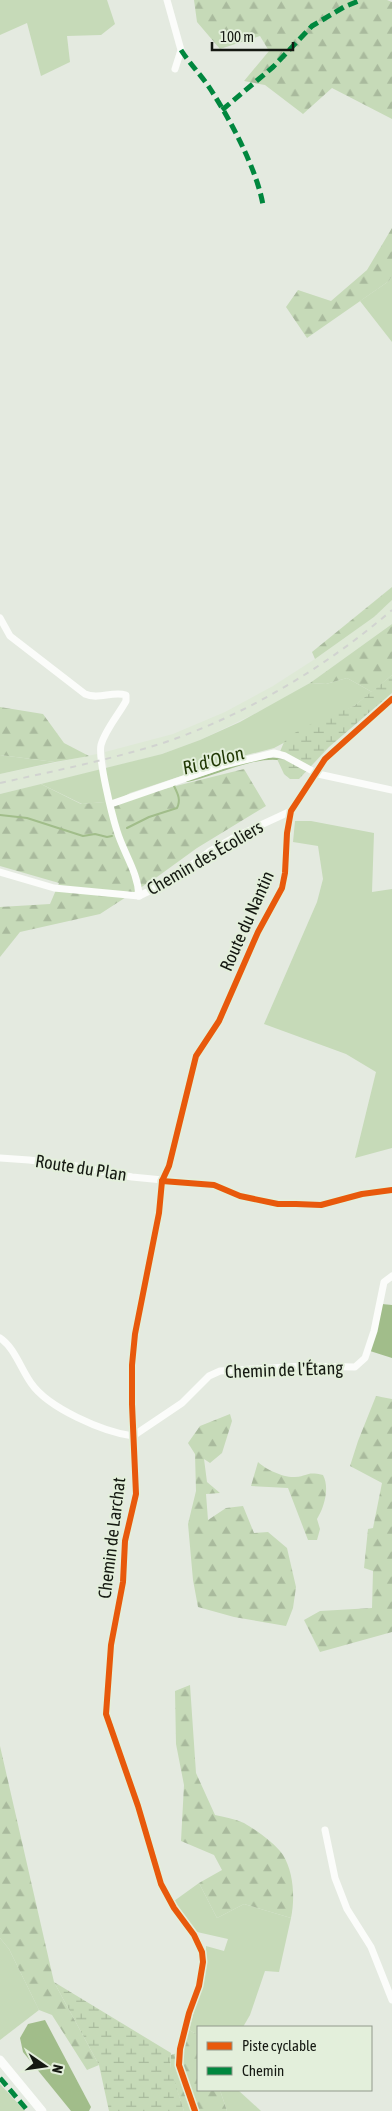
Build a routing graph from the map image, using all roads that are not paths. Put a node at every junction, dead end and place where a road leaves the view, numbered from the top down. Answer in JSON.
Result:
{"nodes":[{"id":1,"x":167,"y":0,"type":"edge"},
{"id":2,"x":174,"y":69,"type":"dead end"},
{"id":3,"x":0,"y":618,"type":"edge"},
{"id":4,"x":392,"y":700,"type":"edge"},
{"id":5,"x":315,"y":773,"type":"junction"},
{"id":6,"x":392,"y":790,"type":"edge"},
{"id":7,"x":112,"y":804,"type":"junction"},
{"id":8,"x":291,"y":811,"type":"junction"},
{"id":9,"x":0,"y":872,"type":"edge"},
{"id":10,"x":139,"y":896,"type":"junction"},
{"id":11,"x":0,"y":1158,"type":"edge"},
{"id":12,"x":162,"y":1181,"type":"junction"},
{"id":13,"x":392,"y":1190,"type":"edge"},
{"id":14,"x":392,"y":1276,"type":"edge"},
{"id":15,"x":0,"y":1338,"type":"edge"},
{"id":16,"x":133,"y":1436,"type":"junction"},
{"id":17,"x":325,"y":1830,"type":"dead end"},
{"id":18,"x":392,"y":2000,"type":"edge"},
{"id":19,"x":0,"y":2060,"type":"edge"},
{"id":20,"x":42,"y":2111,"type":"edge"},
{"id":21,"x":195,"y":2111,"type":"edge"}],
"edges":[{"from":1,"to":2,"type":"street"},
{"from":3,"to":7,"type":"street"},
{"from":4,"to":5,"type":"street","name":"Route du Nantin"},
{"from":5,"to":6,"type":"street"},
{"from":5,"to":7,"type":"street"},
{"from":5,"to":8,"type":"street","name":"Route du Nantin"},
{"from":7,"to":10,"type":"street"},
{"from":8,"to":10,"type":"street","name":"Chemin des Écoliers"},
{"from":8,"to":12,"type":"street","name":"Route du Nantin"},
{"from":9,"to":10,"type":"street","name":"Chemin des Écoliers"},
{"from":11,"to":12,"type":"street","name":"Route du Plan"},
{"from":12,"to":13,"type":"street","name":"Route du Plan"},
{"from":12,"to":16,"type":"street","name":"Chemin de Larchat"},
{"from":14,"to":16,"type":"street","name":"Chemin de l'Étang"},
{"from":15,"to":16,"type":"street"},
{"from":16,"to":21,"type":"street","name":"Chemin de Larchat"},
{"from":17,"to":18,"type":"street"},
{"from":19,"to":20,"type":"main road"}]}
